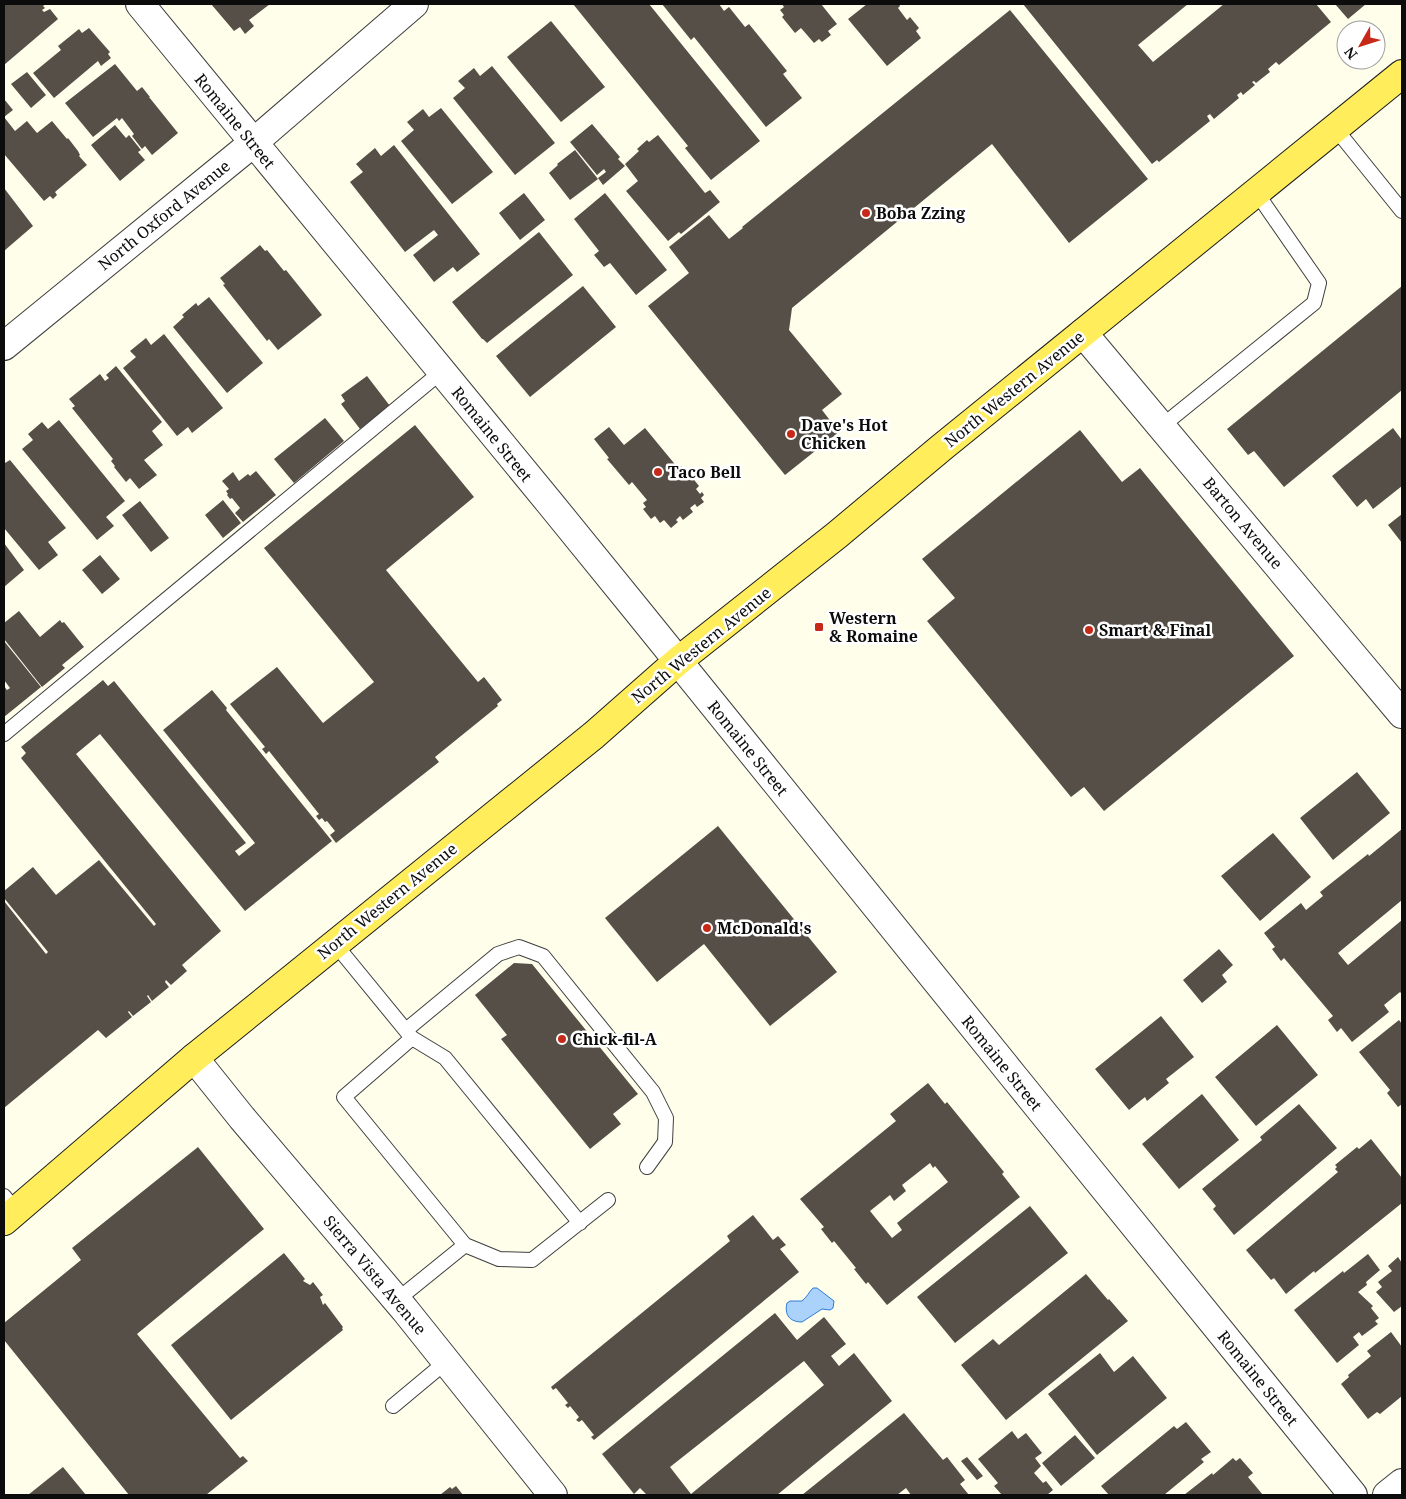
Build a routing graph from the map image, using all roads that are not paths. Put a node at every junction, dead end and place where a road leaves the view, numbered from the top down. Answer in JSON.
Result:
{"nodes":[{"id":1,"x":140,"y":4,"type":"edge"},
{"id":2,"x":414,"y":4,"type":"edge"},
{"id":3,"x":1402,"y":74,"type":"edge"},
{"id":4,"x":1335,"y":128,"type":"junction"},
{"id":5,"x":253,"y":143,"type":"junction"},
{"id":6,"x":1256,"y":192,"type":"junction"},
{"id":7,"x":1402,"y":211,"type":"edge"},
{"id":8,"x":1083,"y":333,"type":"junction"},
{"id":9,"x":4,"y":346,"type":"edge"},
{"id":10,"x":441,"y":372,"type":"junction"},
{"id":11,"x":1162,"y":426,"type":"junction"},
{"id":12,"x":678,"y":662,"type":"junction"},
{"id":13,"x":1402,"y":714,"type":"edge"},
{"id":14,"x":4,"y":734,"type":"edge"},
{"id":15,"x":335,"y":944,"type":"junction"},
{"id":16,"x":409,"y":1034,"type":"junction"},
{"id":17,"x":194,"y":1058,"type":"junction"},
{"id":18,"x":647,"y":1167,"type":"dead end"},
{"id":19,"x":608,"y":1200,"type":"dead end"},
{"id":20,"x":8,"y":1209,"type":"edge"},
{"id":21,"x":580,"y":1224,"type":"junction"},
{"id":22,"x":465,"y":1245,"type":"junction"},
{"id":23,"x":397,"y":1300,"type":"junction"},
{"id":24,"x":447,"y":1361,"type":"junction"},
{"id":25,"x":393,"y":1406,"type":"dead end"},
{"id":26,"x":1402,"y":1483,"type":"edge"},
{"id":27,"x":553,"y":1495,"type":"edge"},
{"id":28,"x":1353,"y":1495,"type":"edge"},
{"id":29,"x":1388,"y":1495,"type":"edge"}],
"edges":[{"from":1,"to":5,"type":"street","name":"Romaine Street"},
{"from":2,"to":5,"type":"street","name":"North Oxford Avenue"},
{"from":3,"to":4,"type":"main road","name":"North Western Avenue"},
{"from":4,"to":6,"type":"main road","name":"North Western Avenue"},
{"from":4,"to":7,"type":"lane"},
{"from":5,"to":9,"type":"street","name":"North Oxford Avenue"},
{"from":5,"to":10,"type":"street","name":"Romaine Street"},
{"from":6,"to":8,"type":"main road","name":"North Western Avenue"},
{"from":6,"to":11,"type":"lane"},
{"from":8,"to":11,"type":"street","name":"Barton Avenue"},
{"from":8,"to":12,"type":"main road","name":"North Western Avenue"},
{"from":10,"to":12,"type":"street","name":"Romaine Street"},
{"from":10,"to":14,"type":"lane"},
{"from":11,"to":13,"type":"street","name":"Barton Avenue"},
{"from":12,"to":15,"type":"main road","name":"North Western Avenue"},
{"from":12,"to":28,"type":"street","name":"Romaine Street"},
{"from":15,"to":16,"type":"lane"},
{"from":15,"to":17,"type":"main road","name":"North Western Avenue"},
{"from":16,"to":18,"type":"lane"},
{"from":16,"to":21,"type":"lane"},
{"from":16,"to":22,"type":"lane"},
{"from":17,"to":20,"type":"main road","name":"North Western Avenue"},
{"from":17,"to":23,"type":"street","name":"Sierra Vista Avenue"},
{"from":19,"to":21,"type":"lane"},
{"from":21,"to":22,"type":"lane"},
{"from":22,"to":23,"type":"lane"},
{"from":23,"to":24,"type":"street","name":"Sierra Vista Avenue"},
{"from":24,"to":25,"type":"lane"},
{"from":24,"to":27,"type":"street","name":"Sierra Vista Avenue"},
{"from":26,"to":29,"type":"street"}]}
